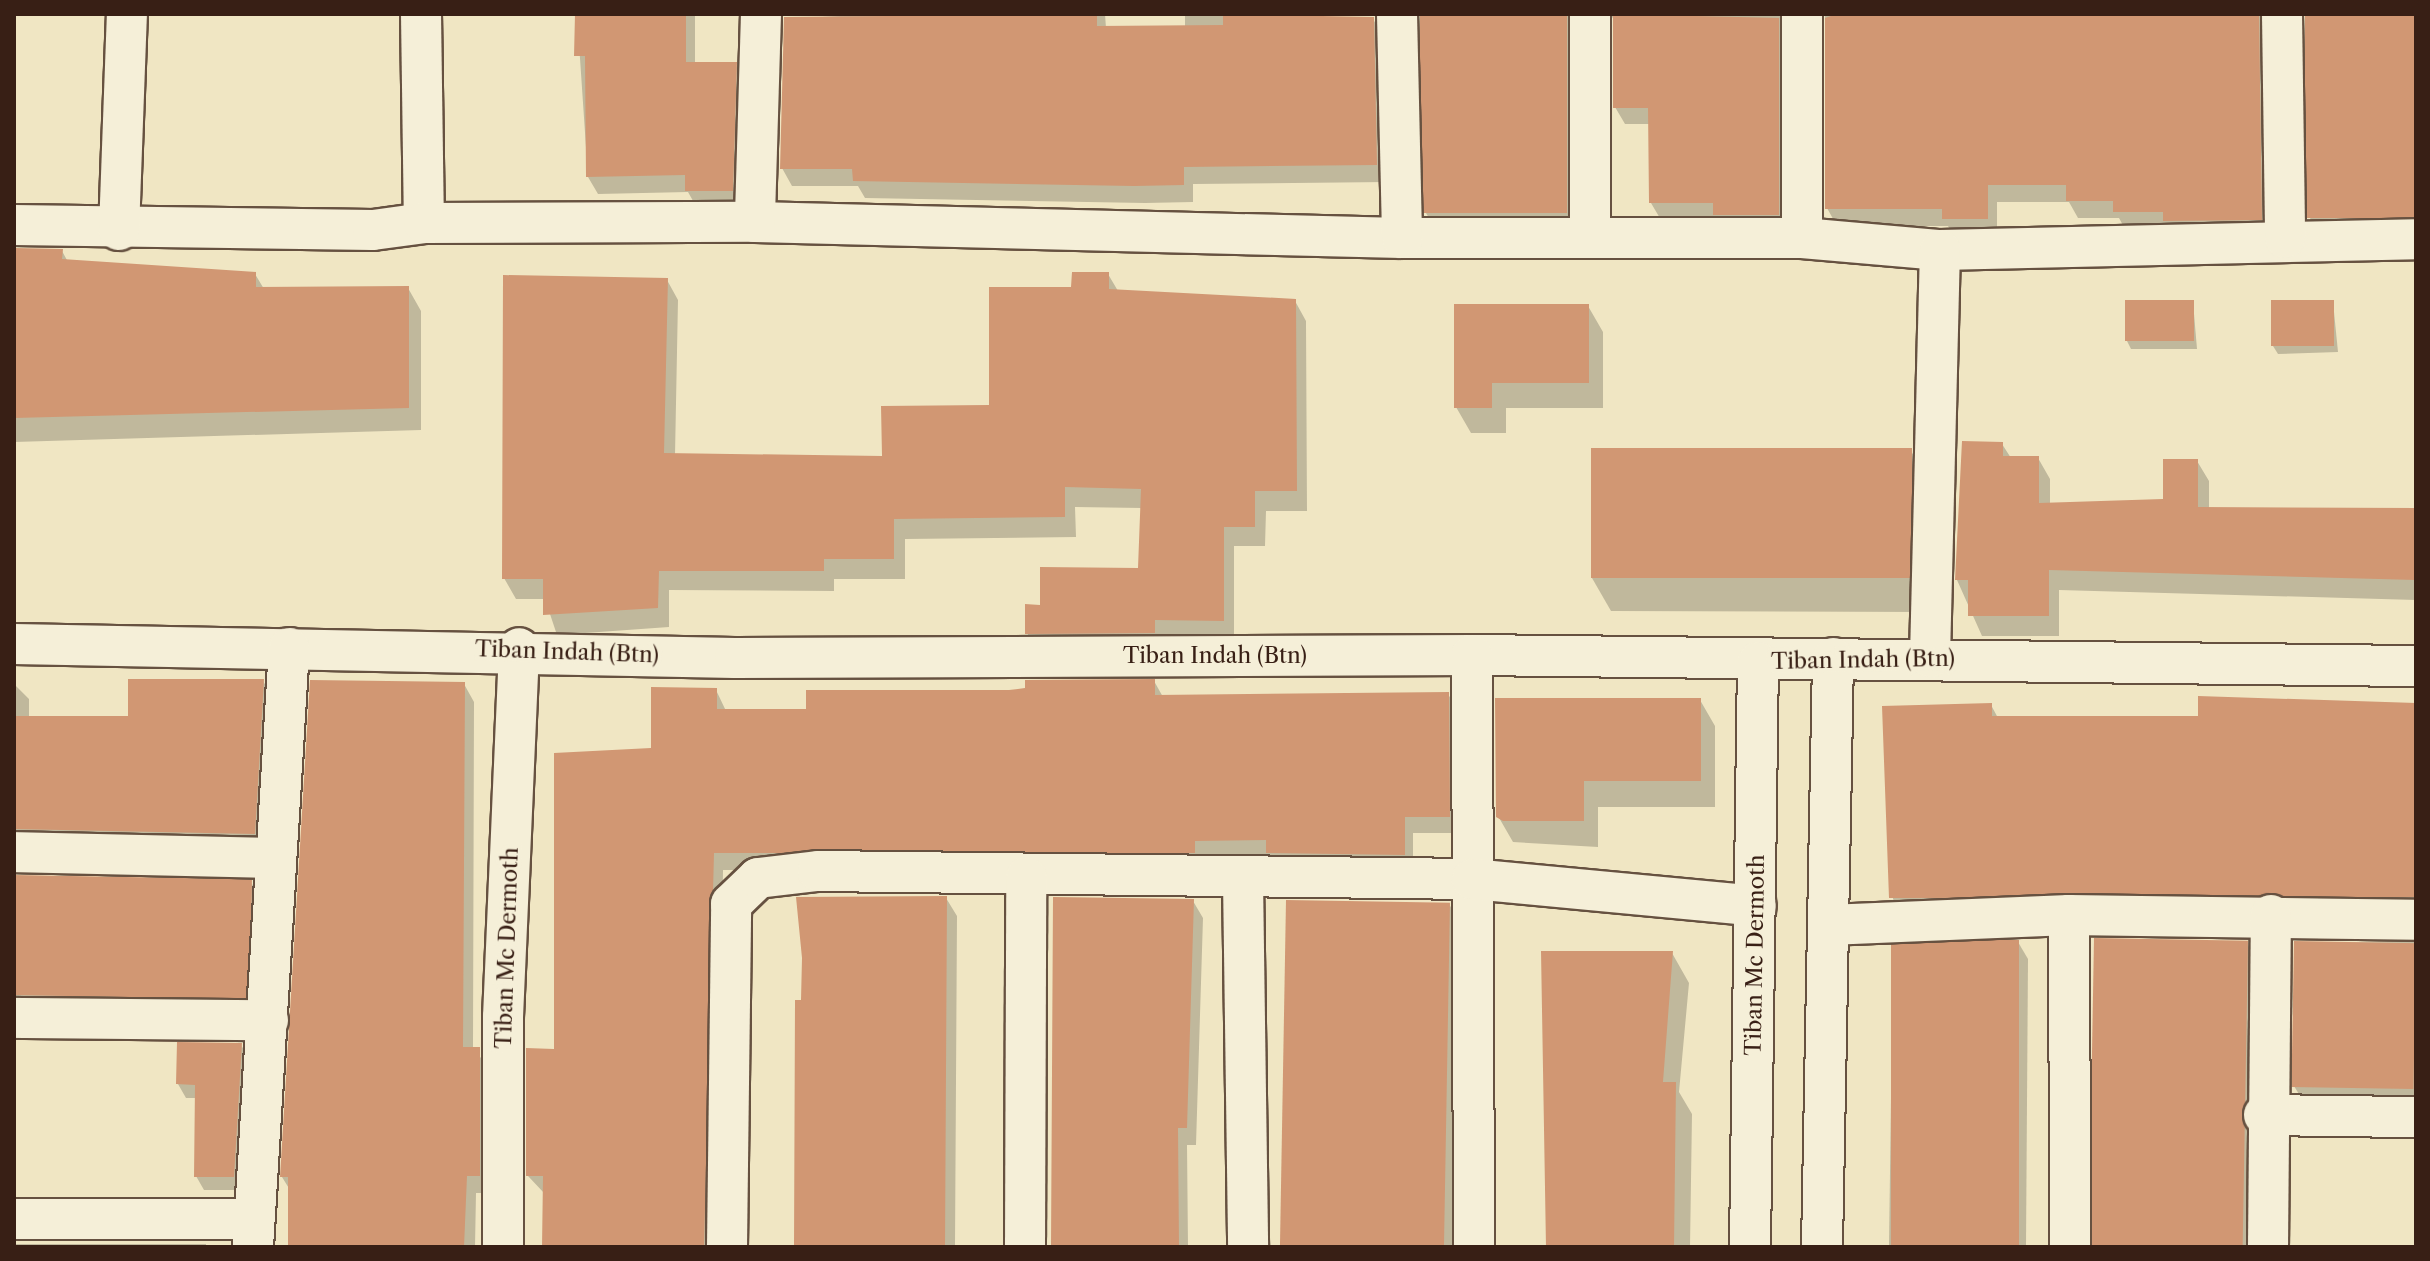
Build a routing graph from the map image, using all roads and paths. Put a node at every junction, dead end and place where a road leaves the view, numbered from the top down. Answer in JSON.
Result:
{"nodes":[{"id":1,"x":127,"y":14,"type":"edge"},
{"id":2,"x":421,"y":14,"type":"edge"},
{"id":3,"x":761,"y":14,"type":"edge"},
{"id":4,"x":1397,"y":14,"type":"edge"},
{"id":5,"x":1590,"y":14,"type":"edge"},
{"id":6,"x":1802,"y":14,"type":"edge"},
{"id":7,"x":2282,"y":14,"type":"edge"},
{"id":8,"x":755,"y":222,"type":"junction"},
{"id":9,"x":424,"y":223,"type":"junction"},
{"id":10,"x":14,"y":225,"type":"edge"},
{"id":11,"x":119,"y":230,"type":"junction"},
{"id":12,"x":1590,"y":236,"type":"junction"},
{"id":13,"x":1402,"y":238,"type":"junction"},
{"id":14,"x":1802,"y":238,"type":"junction"},
{"id":15,"x":2285,"y":238,"type":"junction"},
{"id":16,"x":2416,"y":239,"type":"edge"},
{"id":17,"x":1940,"y":250,"type":"junction"},
{"id":18,"x":14,"y":644,"type":"edge"},
{"id":19,"x":289,"y":648,"type":"junction"},
{"id":20,"x":519,"y":648,"type":"junction"},
{"id":21,"x":1472,"y":655,"type":"junction"},
{"id":22,"x":1930,"y":657,"type":"junction"},
{"id":23,"x":1833,"y":658,"type":"junction"},
{"id":24,"x":1758,"y":662,"type":"junction"},
{"id":25,"x":2416,"y":666,"type":"edge"},
{"id":26,"x":14,"y":852,"type":"edge"},
{"id":27,"x":276,"y":858,"type":"junction"},
{"id":28,"x":1026,"y":877,"type":"junction"},
{"id":29,"x":1243,"y":879,"type":"junction"},
{"id":30,"x":1472,"y":879,"type":"junction"},
{"id":31,"x":1756,"y":906,"type":"junction"},
{"id":32,"x":2069,"y":915,"type":"junction"},
{"id":33,"x":2271,"y":915,"type":"junction"},
{"id":34,"x":2416,"y":920,"type":"edge"},
{"id":35,"x":1828,"y":925,"type":"junction"},
{"id":36,"x":14,"y":1018,"type":"edge"},
{"id":37,"x":268,"y":1020,"type":"junction"},
{"id":38,"x":2264,"y":1115,"type":"junction"},
{"id":39,"x":2416,"y":1117,"type":"edge"},
{"id":40,"x":14,"y":1219,"type":"edge"},
{"id":41,"x":254,"y":1233,"type":"edge"},
{"id":42,"x":503,"y":1247,"type":"edge"},
{"id":43,"x":727,"y":1247,"type":"edge"},
{"id":44,"x":1025,"y":1247,"type":"edge"},
{"id":45,"x":1248,"y":1247,"type":"edge"},
{"id":46,"x":1474,"y":1247,"type":"edge"},
{"id":47,"x":1750,"y":1247,"type":"edge"},
{"id":48,"x":1822,"y":1247,"type":"edge"},
{"id":49,"x":2070,"y":1247,"type":"edge"},
{"id":50,"x":2268,"y":1247,"type":"edge"}],
"edges":[{"from":1,"to":11,"type":"street"},
{"from":2,"to":9,"type":"street"},
{"from":3,"to":8,"type":"street"},
{"from":4,"to":13,"type":"street"},
{"from":5,"to":12,"type":"street"},
{"from":6,"to":14,"type":"street"},
{"from":7,"to":15,"type":"street"},
{"from":8,"to":9,"type":"street"},
{"from":8,"to":13,"type":"street"},
{"from":9,"to":11,"type":"street"},
{"from":10,"to":11,"type":"street"},
{"from":12,"to":13,"type":"street"},
{"from":12,"to":14,"type":"street"},
{"from":14,"to":17,"type":"street"},
{"from":15,"to":16,"type":"street"},
{"from":15,"to":17,"type":"street"},
{"from":17,"to":22,"type":"street"},
{"from":18,"to":19,"type":"street","name":"Tiban Indah (Btn)"},
{"from":19,"to":20,"type":"street","name":"Tiban Indah (Btn)"},
{"from":19,"to":27,"type":"street"},
{"from":20,"to":21,"type":"street","name":"Tiban Indah (Btn)"},
{"from":20,"to":42,"type":"street","name":"Tiban Mc Dermoth"},
{"from":21,"to":24,"type":"street","name":"Tiban Indah (Btn)"},
{"from":21,"to":30,"type":"street"},
{"from":22,"to":23,"type":"street","name":"Tiban Indah (Btn)"},
{"from":22,"to":25,"type":"street","name":"Tiban Indah (Btn)"},
{"from":23,"to":24,"type":"street","name":"Tiban Indah (Btn)"},
{"from":23,"to":35,"type":"street"},
{"from":24,"to":31,"type":"street","name":"Tiban Mc Dermoth"},
{"from":26,"to":27,"type":"street"},
{"from":27,"to":37,"type":"street"},
{"from":28,"to":29,"type":"street"},
{"from":28,"to":43,"type":"street"},
{"from":28,"to":44,"type":"street"},
{"from":29,"to":30,"type":"street"},
{"from":29,"to":45,"type":"street"},
{"from":30,"to":31,"type":"street"},
{"from":30,"to":46,"type":"street"},
{"from":31,"to":47,"type":"street","name":"Tiban Mc Dermoth"},
{"from":32,"to":33,"type":"street"},
{"from":32,"to":35,"type":"street"},
{"from":32,"to":49,"type":"street"},
{"from":33,"to":34,"type":"street"},
{"from":33,"to":38,"type":"street"},
{"from":35,"to":48,"type":"street"},
{"from":36,"to":37,"type":"street"},
{"from":37,"to":41,"type":"street"},
{"from":38,"to":39,"type":"street"},
{"from":38,"to":50,"type":"street"},
{"from":40,"to":41,"type":"street"}]}
